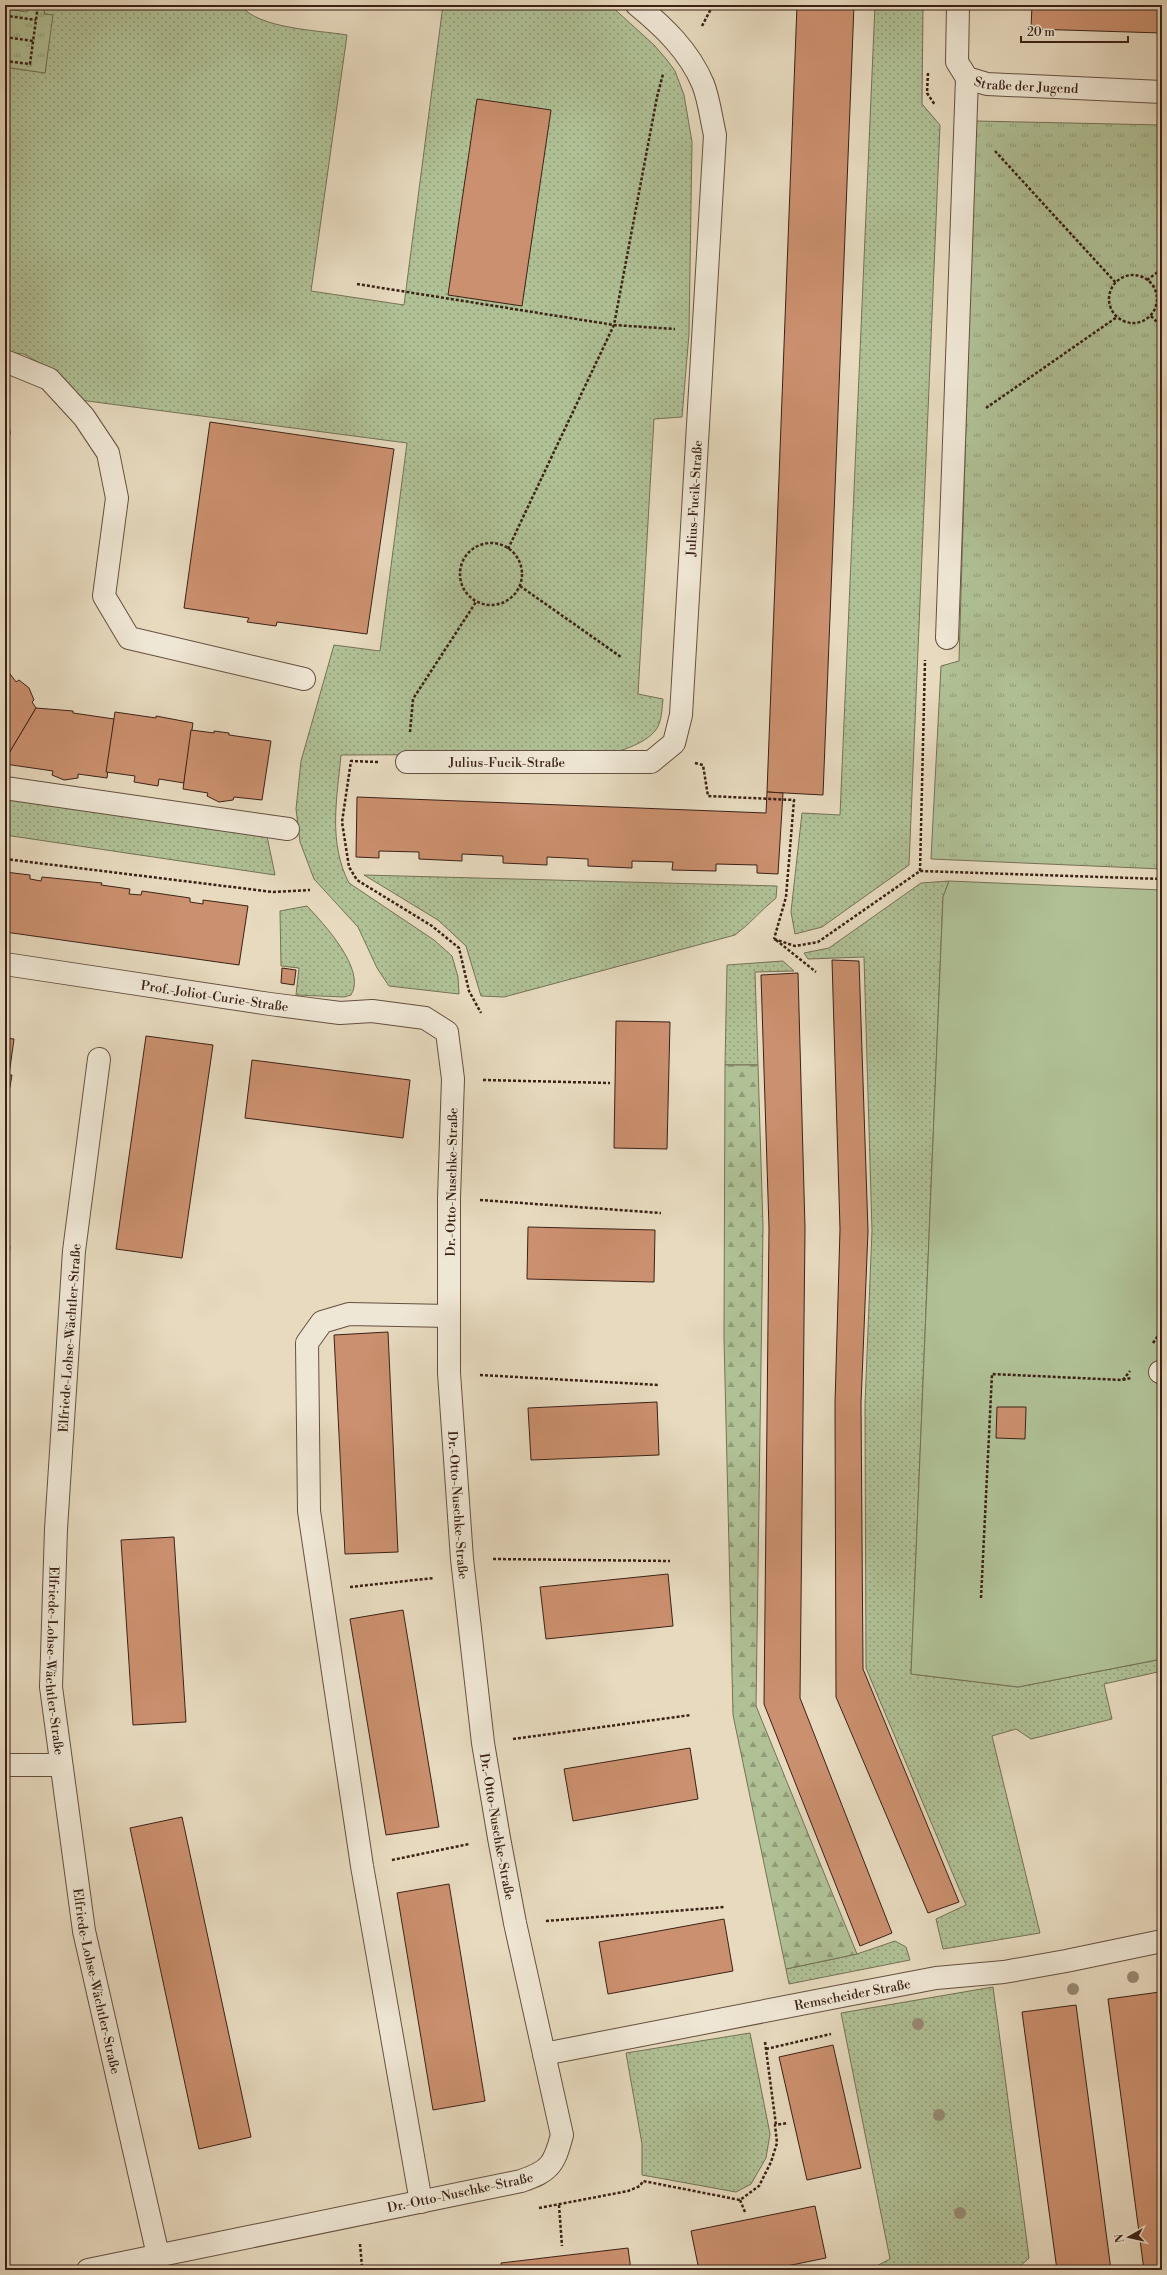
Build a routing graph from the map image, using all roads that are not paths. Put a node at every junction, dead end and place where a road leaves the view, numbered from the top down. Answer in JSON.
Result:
{"nodes":[{"id":1,"x":637,"y":5,"type":"edge"},
{"id":2,"x":958,"y":5,"type":"edge"},
{"id":3,"x":967,"y":78,"type":"junction"},
{"id":4,"x":1162,"y":92,"type":"edge"},
{"id":5,"x":5,"y":361,"type":"edge"},
{"id":6,"x":947,"y":638,"type":"road end"},
{"id":7,"x":304,"y":679,"type":"dead end"},
{"id":8,"x":406,"y":762,"type":"road end"},
{"id":9,"x":5,"y":788,"type":"edge"},
{"id":10,"x":288,"y":829,"type":"dead end"},
{"id":11,"x":5,"y":964,"type":"edge"},
{"id":12,"x":425,"y":1018,"type":"joint"},
{"id":13,"x":99,"y":1059,"type":"dead end"},
{"id":14,"x":449,"y":1316,"type":"junction"},
{"id":15,"x":5,"y":1765,"type":"edge"},
{"id":16,"x":60,"y":1765,"type":"junction"},
{"id":17,"x":1162,"y":1941,"type":"edge"},
{"id":18,"x":544,"y":2054,"type":"junction"},
{"id":19,"x":421,"y":2202,"type":"junction"},
{"id":20,"x":158,"y":2255,"type":"junction"},
{"id":21,"x":88,"y":2270,"type":"edge"}],
"edges":[{"from":1,"to":8,"type":"street","name":"Julius-Fucik-Straße"},
{"from":2,"to":3,"type":"street","name":"Straße der Jugend"},
{"from":3,"to":4,"type":"street","name":"Straße der Jugend"},
{"from":3,"to":6,"type":"street"},
{"from":5,"to":7,"type":"street"},
{"from":9,"to":10,"type":"street"},
{"from":11,"to":12,"type":"street","name":"Prof.-Joliot-Curie-Straße"},
{"from":12,"to":14,"type":"street","name":"Dr.-Otto-Nuschke-Straße"},
{"from":13,"to":16,"type":"street","name":"Elfriede-Lohse-Wächtler-Straße"},
{"from":14,"to":18,"type":"street","name":"Dr.-Otto-Nuschke-Straße"},
{"from":14,"to":19,"type":"street"},
{"from":15,"to":16,"type":"street"},
{"from":16,"to":20,"type":"street","name":"Elfriede-Lohse-Wächtler-Straße"},
{"from":17,"to":18,"type":"street","name":"Remscheider Straße"},
{"from":18,"to":19,"type":"street","name":"Dr.-Otto-Nuschke-Straße"},
{"from":19,"to":20,"type":"street","name":"Dr.-Otto-Nuschke-Straße"},
{"from":20,"to":21,"type":"street","name":"Dr.-Otto-Nuschke-Straße"}]}
